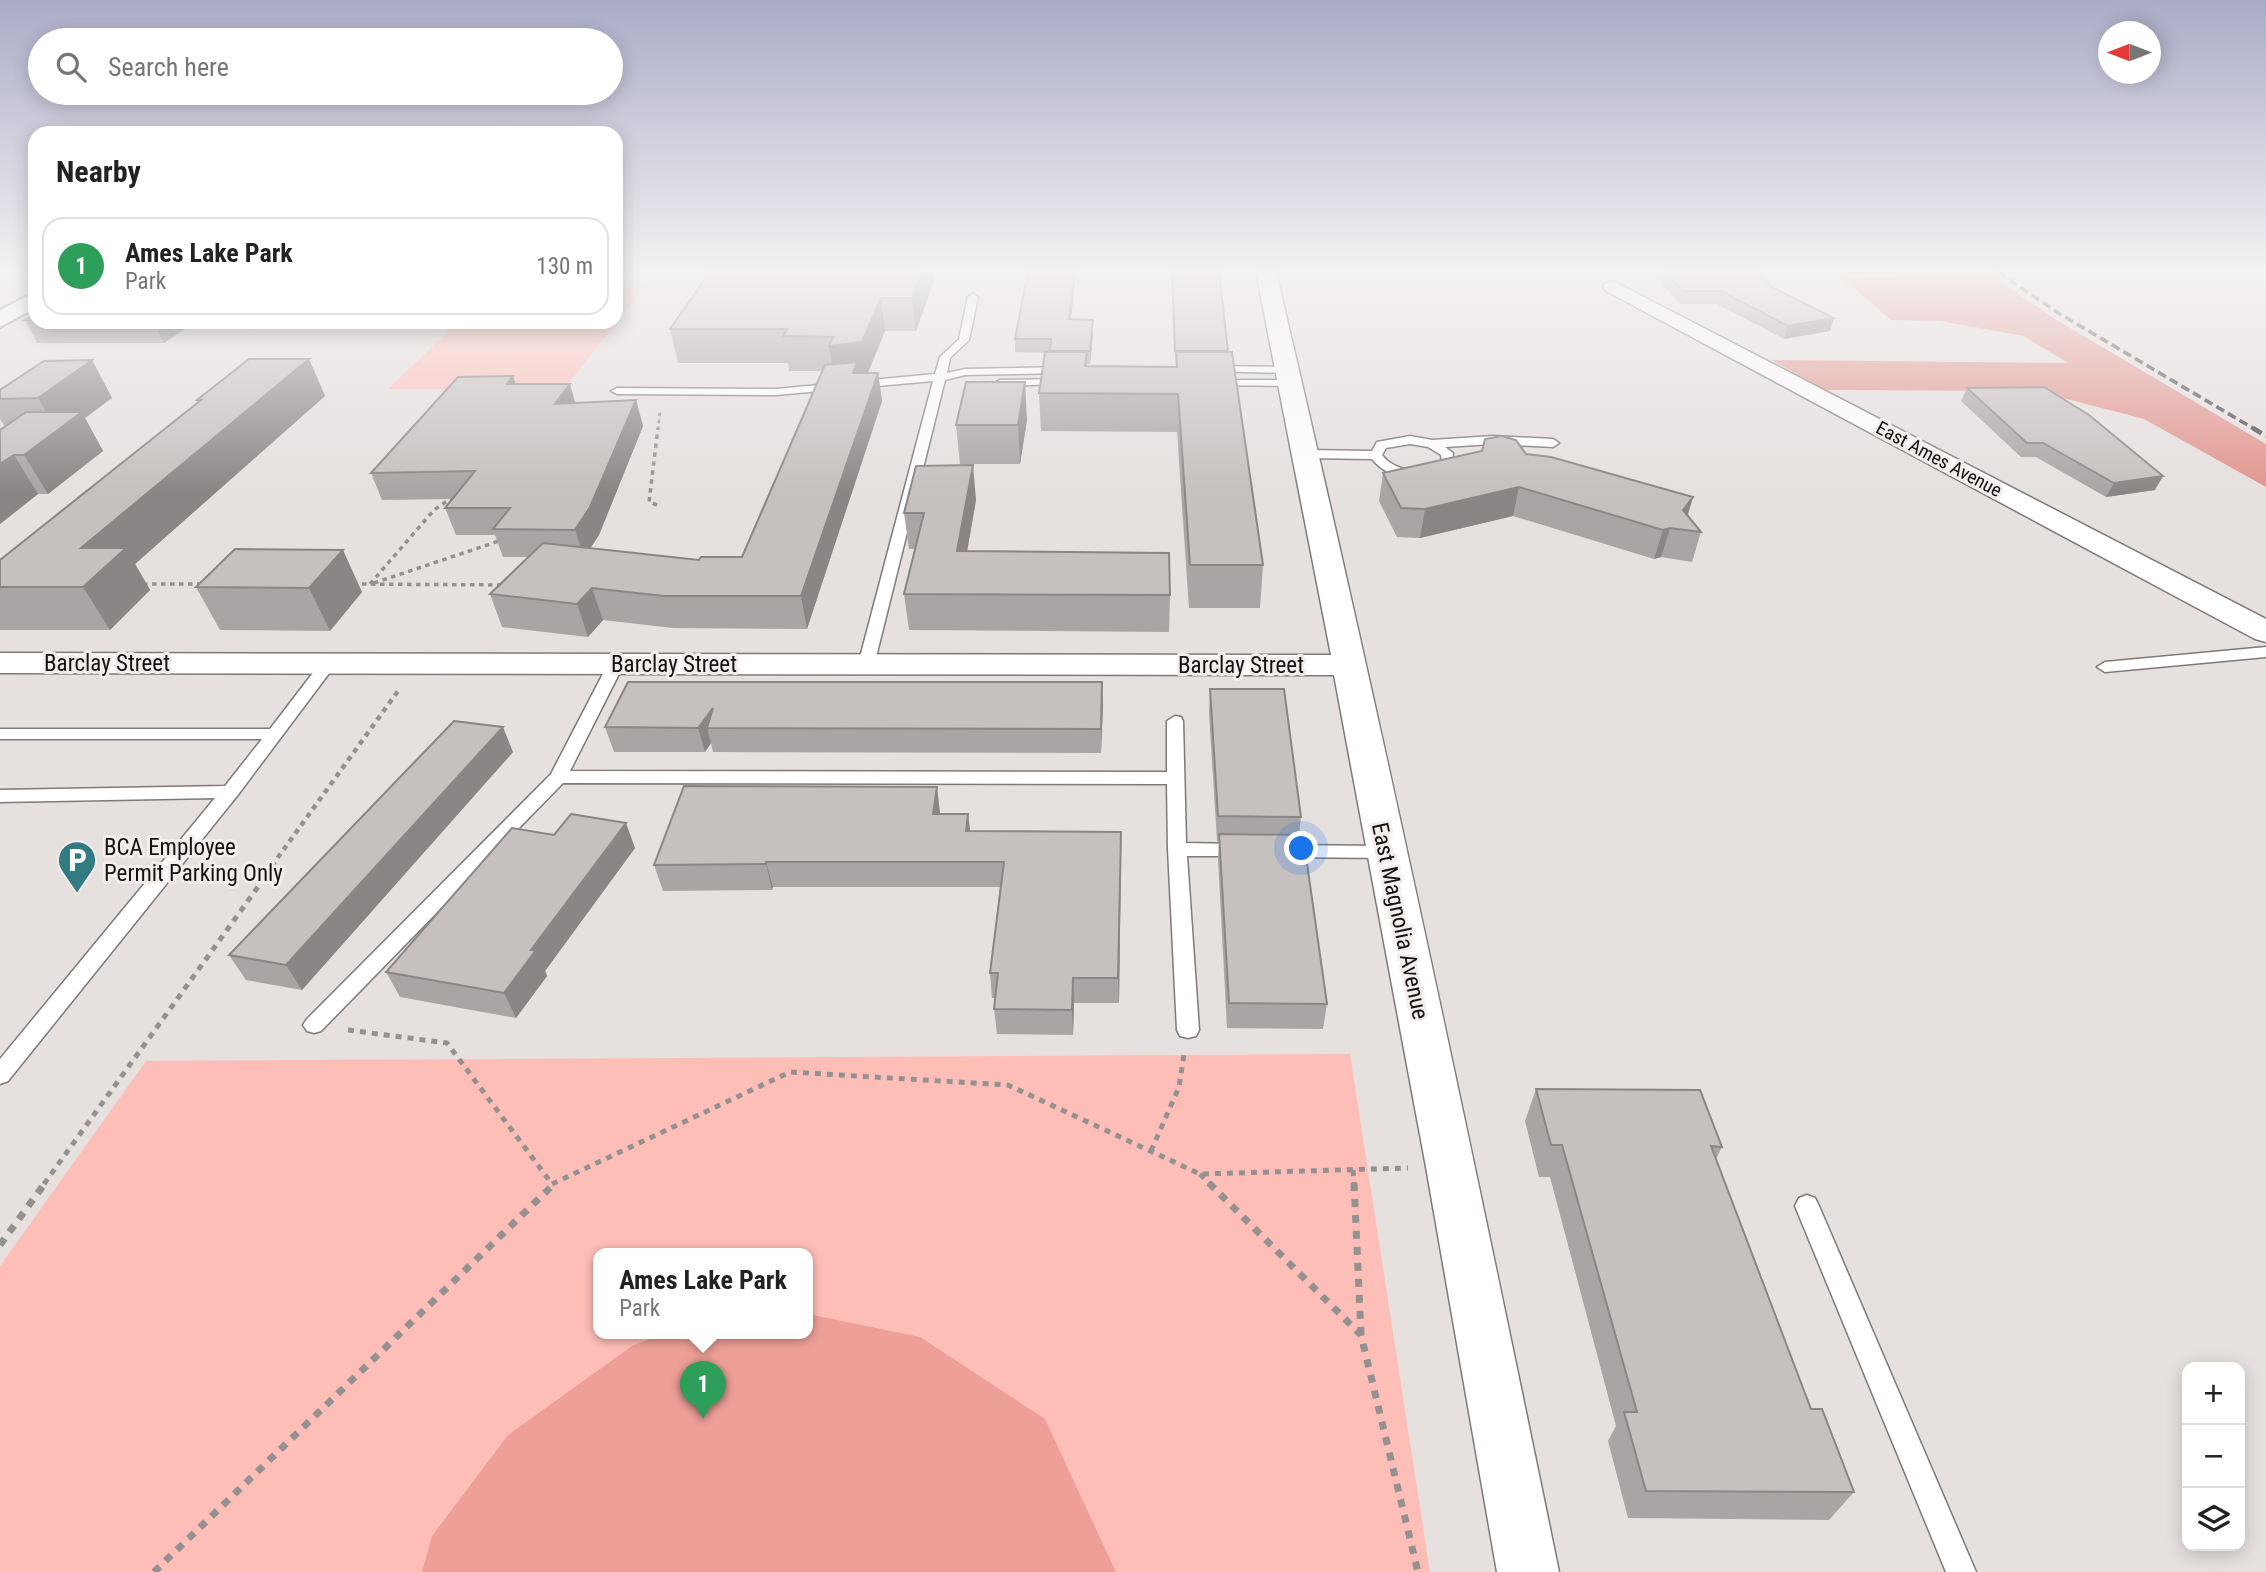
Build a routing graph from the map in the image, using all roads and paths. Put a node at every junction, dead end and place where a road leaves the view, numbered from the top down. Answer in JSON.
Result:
{"nodes":[{"id":1,"x":959,"y":345,"type":"edge"},
{"id":2,"x":1282,"y":345,"type":"edge"},
{"id":3,"x":1723,"y":345,"type":"edge"},
{"id":4,"x":1195,"y":369,"type":"edge"},
{"id":5,"x":1080,"y":370,"type":"edge"},
{"id":6,"x":1288,"y":376,"type":"junction"},
{"id":7,"x":942,"y":377,"type":"junction"},
{"id":8,"x":1076,"y":383,"type":"edge"},
{"id":9,"x":1207,"y":383,"type":"edge"},
{"id":10,"x":617,"y":391,"type":"dead end"},
{"id":11,"x":660,"y":410,"type":"dead end"},
{"id":12,"x":1553,"y":443,"type":"dead end"},
{"id":13,"x":1432,"y":444,"type":"junction"},
{"id":14,"x":1306,"y":454,"type":"junction"},
{"id":15,"x":1376,"y":455,"type":"junction"},
{"id":16,"x":460,"y":488,"type":"edge"},
{"id":17,"x":657,"y":505,"type":"dead end"},
{"id":18,"x":512,"y":537,"type":"edge"},
{"id":19,"x":133,"y":583,"type":"dead end"},
{"id":20,"x":213,"y":584,"type":"edge"},
{"id":21,"x":344,"y":584,"type":"dead end"},
{"id":22,"x":370,"y":584,"type":"junction"},
{"id":23,"x":506,"y":585,"type":"edge"},
{"id":24,"x":2266,"y":632,"type":"edge"},
{"id":25,"x":2266,"y":652,"type":"edge"},
{"id":26,"x":0,"y":663,"type":"edge"},
{"id":27,"x":328,"y":664,"type":"junction"},
{"id":28,"x":417,"y":664,"type":"junction"},
{"id":29,"x":616,"y":664,"type":"junction"},
{"id":30,"x":866,"y":664,"type":"junction"},
{"id":31,"x":1347,"y":666,"type":"junction"},
{"id":32,"x":2105,"y":667,"type":"dead end"},
{"id":33,"x":1175,"y":721,"type":"dead end"},
{"id":34,"x":0,"y":734,"type":"edge"},
{"id":35,"x":275,"y":734,"type":"junction"},
{"id":36,"x":558,"y":777,"type":"junction"},
{"id":37,"x":1176,"y":778,"type":"junction"},
{"id":38,"x":231,"y":792,"type":"junction"},
{"id":39,"x":0,"y":796,"type":"edge"},
{"id":40,"x":1177,"y":849,"type":"junction"},
{"id":41,"x":1386,"y":852,"type":"junction"},
{"id":42,"x":314,"y":1025,"type":"joint"},
{"id":43,"x":1188,"y":1030,"type":"joint"},
{"id":44,"x":0,"y":1075,"type":"edge"},
{"id":45,"x":1151,"y":1152,"type":"junction"},
{"id":46,"x":1451,"y":1167,"type":"junction"},
{"id":47,"x":1353,"y":1170,"type":"junction"},
{"id":48,"x":1200,"y":1174,"type":"junction"},
{"id":49,"x":552,"y":1184,"type":"junction"},
{"id":50,"x":1807,"y":1206,"type":"dead end"},
{"id":51,"x":0,"y":1245,"type":"edge"},
{"id":52,"x":1362,"y":1335,"type":"junction"},
{"id":53,"x":155,"y":1572,"type":"edge"},
{"id":54,"x":1418,"y":1572,"type":"edge"},
{"id":55,"x":1528,"y":1572,"type":"edge"},
{"id":56,"x":1961,"y":1572,"type":"edge"}],
"edges":[{"from":1,"to":7,"type":"lane"},
{"from":2,"to":6,"type":"street","name":"East Magnolia Avenue"},
{"from":3,"to":24,"type":"street","name":"East Ames Avenue"},
{"from":4,"to":6,"type":"lane"},
{"from":5,"to":7,"type":"lane"},
{"from":6,"to":9,"type":"lane"},
{"from":6,"to":14,"type":"street","name":"East Magnolia Avenue"},
{"from":7,"to":8,"type":"lane"},
{"from":7,"to":10,"type":"lane"},
{"from":7,"to":30,"type":"lane"},
{"from":11,"to":17,"type":"path"},
{"from":12,"to":13,"type":"lane"},
{"from":13,"to":15,"type":"lane"},
{"from":13,"to":15,"type":"lane"},
{"from":14,"to":15,"type":"lane"},
{"from":14,"to":31,"type":"street","name":"East Magnolia Avenue"},
{"from":16,"to":22,"type":"path"},
{"from":18,"to":22,"type":"path"},
{"from":19,"to":20,"type":"path"},
{"from":21,"to":22,"type":"path"},
{"from":22,"to":23,"type":"path"},
{"from":25,"to":32,"type":"lane"},
{"from":26,"to":27,"type":"street","name":"Barclay Street"},
{"from":27,"to":28,"type":"street","name":"Barclay Street"},
{"from":27,"to":35,"type":"lane"},
{"from":28,"to":29,"type":"street","name":"Barclay Street"},
{"from":28,"to":51,"type":"path"},
{"from":29,"to":30,"type":"street","name":"Barclay Street"},
{"from":29,"to":36,"type":"lane"},
{"from":30,"to":31,"type":"street","name":"Barclay Street"},
{"from":31,"to":41,"type":"street","name":"East Magnolia Avenue"},
{"from":33,"to":37,"type":"lane"},
{"from":34,"to":35,"type":"lane"},
{"from":35,"to":38,"type":"lane"},
{"from":36,"to":37,"type":"lane"},
{"from":36,"to":42,"type":"lane"},
{"from":37,"to":40,"type":"lane"},
{"from":38,"to":39,"type":"lane"},
{"from":38,"to":44,"type":"lane"},
{"from":40,"to":41,"type":"lane"},
{"from":40,"to":43,"type":"lane"},
{"from":41,"to":46,"type":"street","name":"East Magnolia Avenue"},
{"from":42,"to":49,"type":"path"},
{"from":43,"to":45,"type":"path"},
{"from":45,"to":48,"type":"path"},
{"from":45,"to":49,"type":"path"},
{"from":46,"to":47,"type":"path"},
{"from":46,"to":55,"type":"street","name":"East Magnolia Avenue"},
{"from":47,"to":48,"type":"path"},
{"from":47,"to":52,"type":"path"},
{"from":48,"to":52,"type":"path"},
{"from":49,"to":53,"type":"path"},
{"from":50,"to":56,"type":"lane"},
{"from":52,"to":54,"type":"path"}]}
